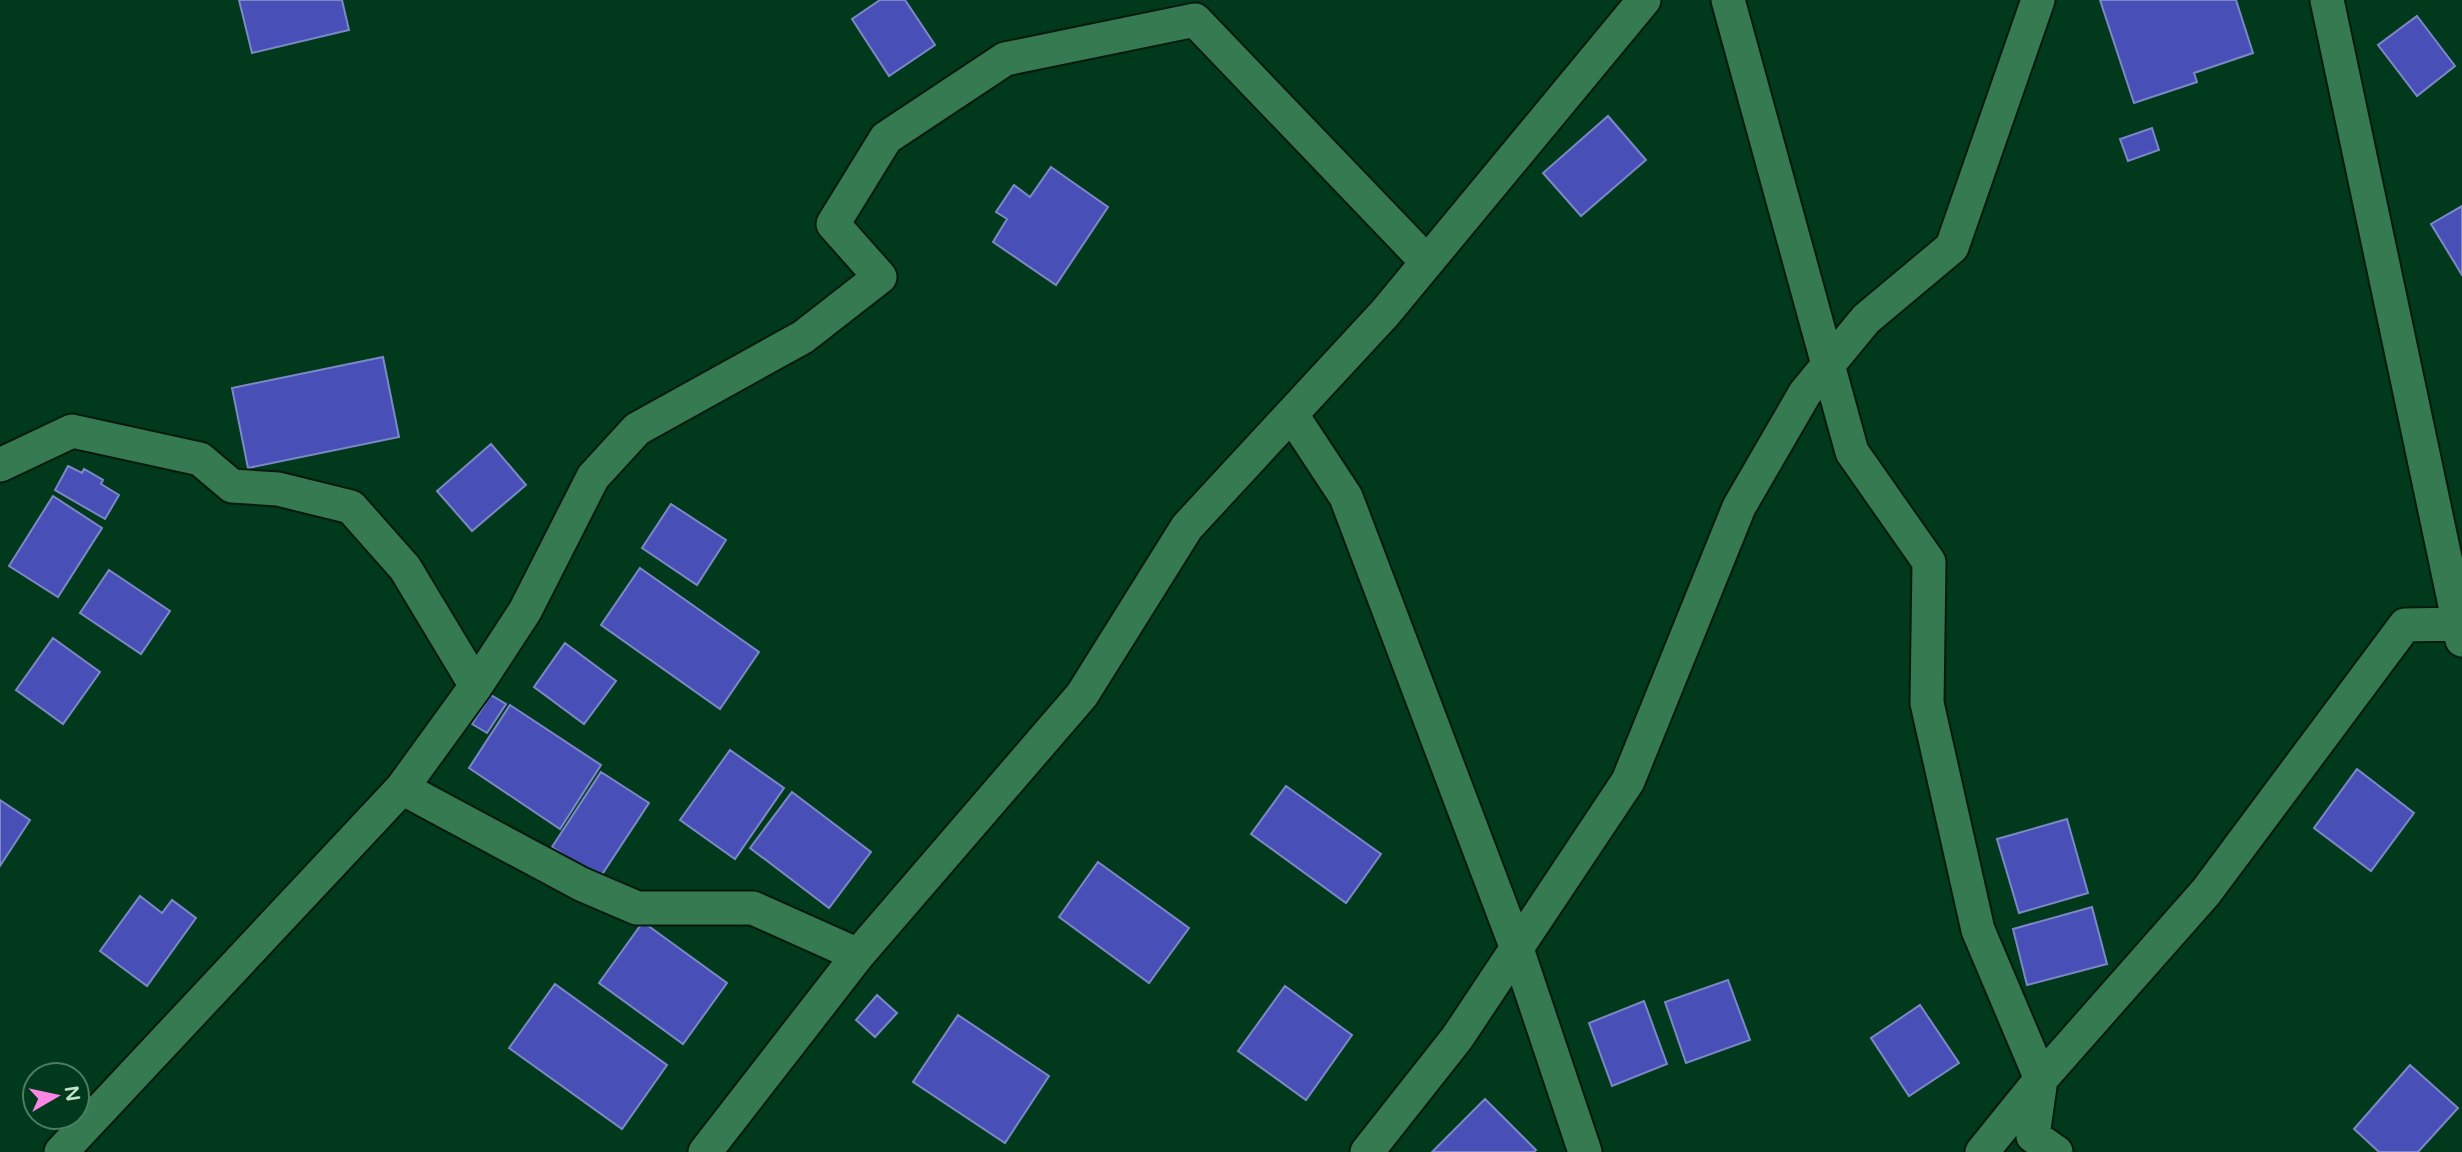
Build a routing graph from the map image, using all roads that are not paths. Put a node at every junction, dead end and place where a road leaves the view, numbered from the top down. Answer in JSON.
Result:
{"nodes":[{"id":1,"x":1644,"y":0,"type":"edge"},
{"id":2,"x":1728,"y":0,"type":"edge"},
{"id":3,"x":2038,"y":0,"type":"edge"},
{"id":4,"x":2327,"y":0,"type":"edge"},
{"id":5,"x":1427,"y":262,"type":"junction"},
{"id":6,"x":1828,"y":365,"type":"junction"},
{"id":7,"x":1292,"y":415,"type":"junction"},
{"id":8,"x":0,"y":465,"type":"edge"},
{"id":9,"x":2460,"y":632,"type":"edge"},
{"id":10,"x":476,"y":686,"type":"junction"},
{"id":11,"x":402,"y":788,"type":"junction"},
{"id":12,"x":1517,"y":949,"type":"junction"},
{"id":13,"x":858,"y":955,"type":"junction"},
{"id":14,"x":2041,"y":1079,"type":"junction"},
{"id":15,"x":61,"y":1152,"type":"edge"},
{"id":16,"x":705,"y":1152,"type":"edge"},
{"id":17,"x":1367,"y":1152,"type":"edge"},
{"id":18,"x":1585,"y":1152,"type":"edge"},
{"id":19,"x":1982,"y":1152,"type":"edge"},
{"id":20,"x":2056,"y":1152,"type":"edge"}],
"edges":[{"from":1,"to":5,"type":"street"},
{"from":2,"to":6,"type":"street"},
{"from":3,"to":6,"type":"street"},
{"from":4,"to":9,"type":"street"},
{"from":5,"to":7,"type":"street"},
{"from":5,"to":10,"type":"street"},
{"from":6,"to":12,"type":"street"},
{"from":6,"to":14,"type":"street"},
{"from":7,"to":12,"type":"street"},
{"from":7,"to":13,"type":"street"},
{"from":8,"to":10,"type":"street"},
{"from":9,"to":14,"type":"street"},
{"from":10,"to":11,"type":"street"},
{"from":11,"to":13,"type":"street"},
{"from":11,"to":15,"type":"street"},
{"from":12,"to":17,"type":"street"},
{"from":12,"to":18,"type":"street"},
{"from":13,"to":16,"type":"street"},
{"from":14,"to":19,"type":"street"},
{"from":14,"to":20,"type":"street"}]}
